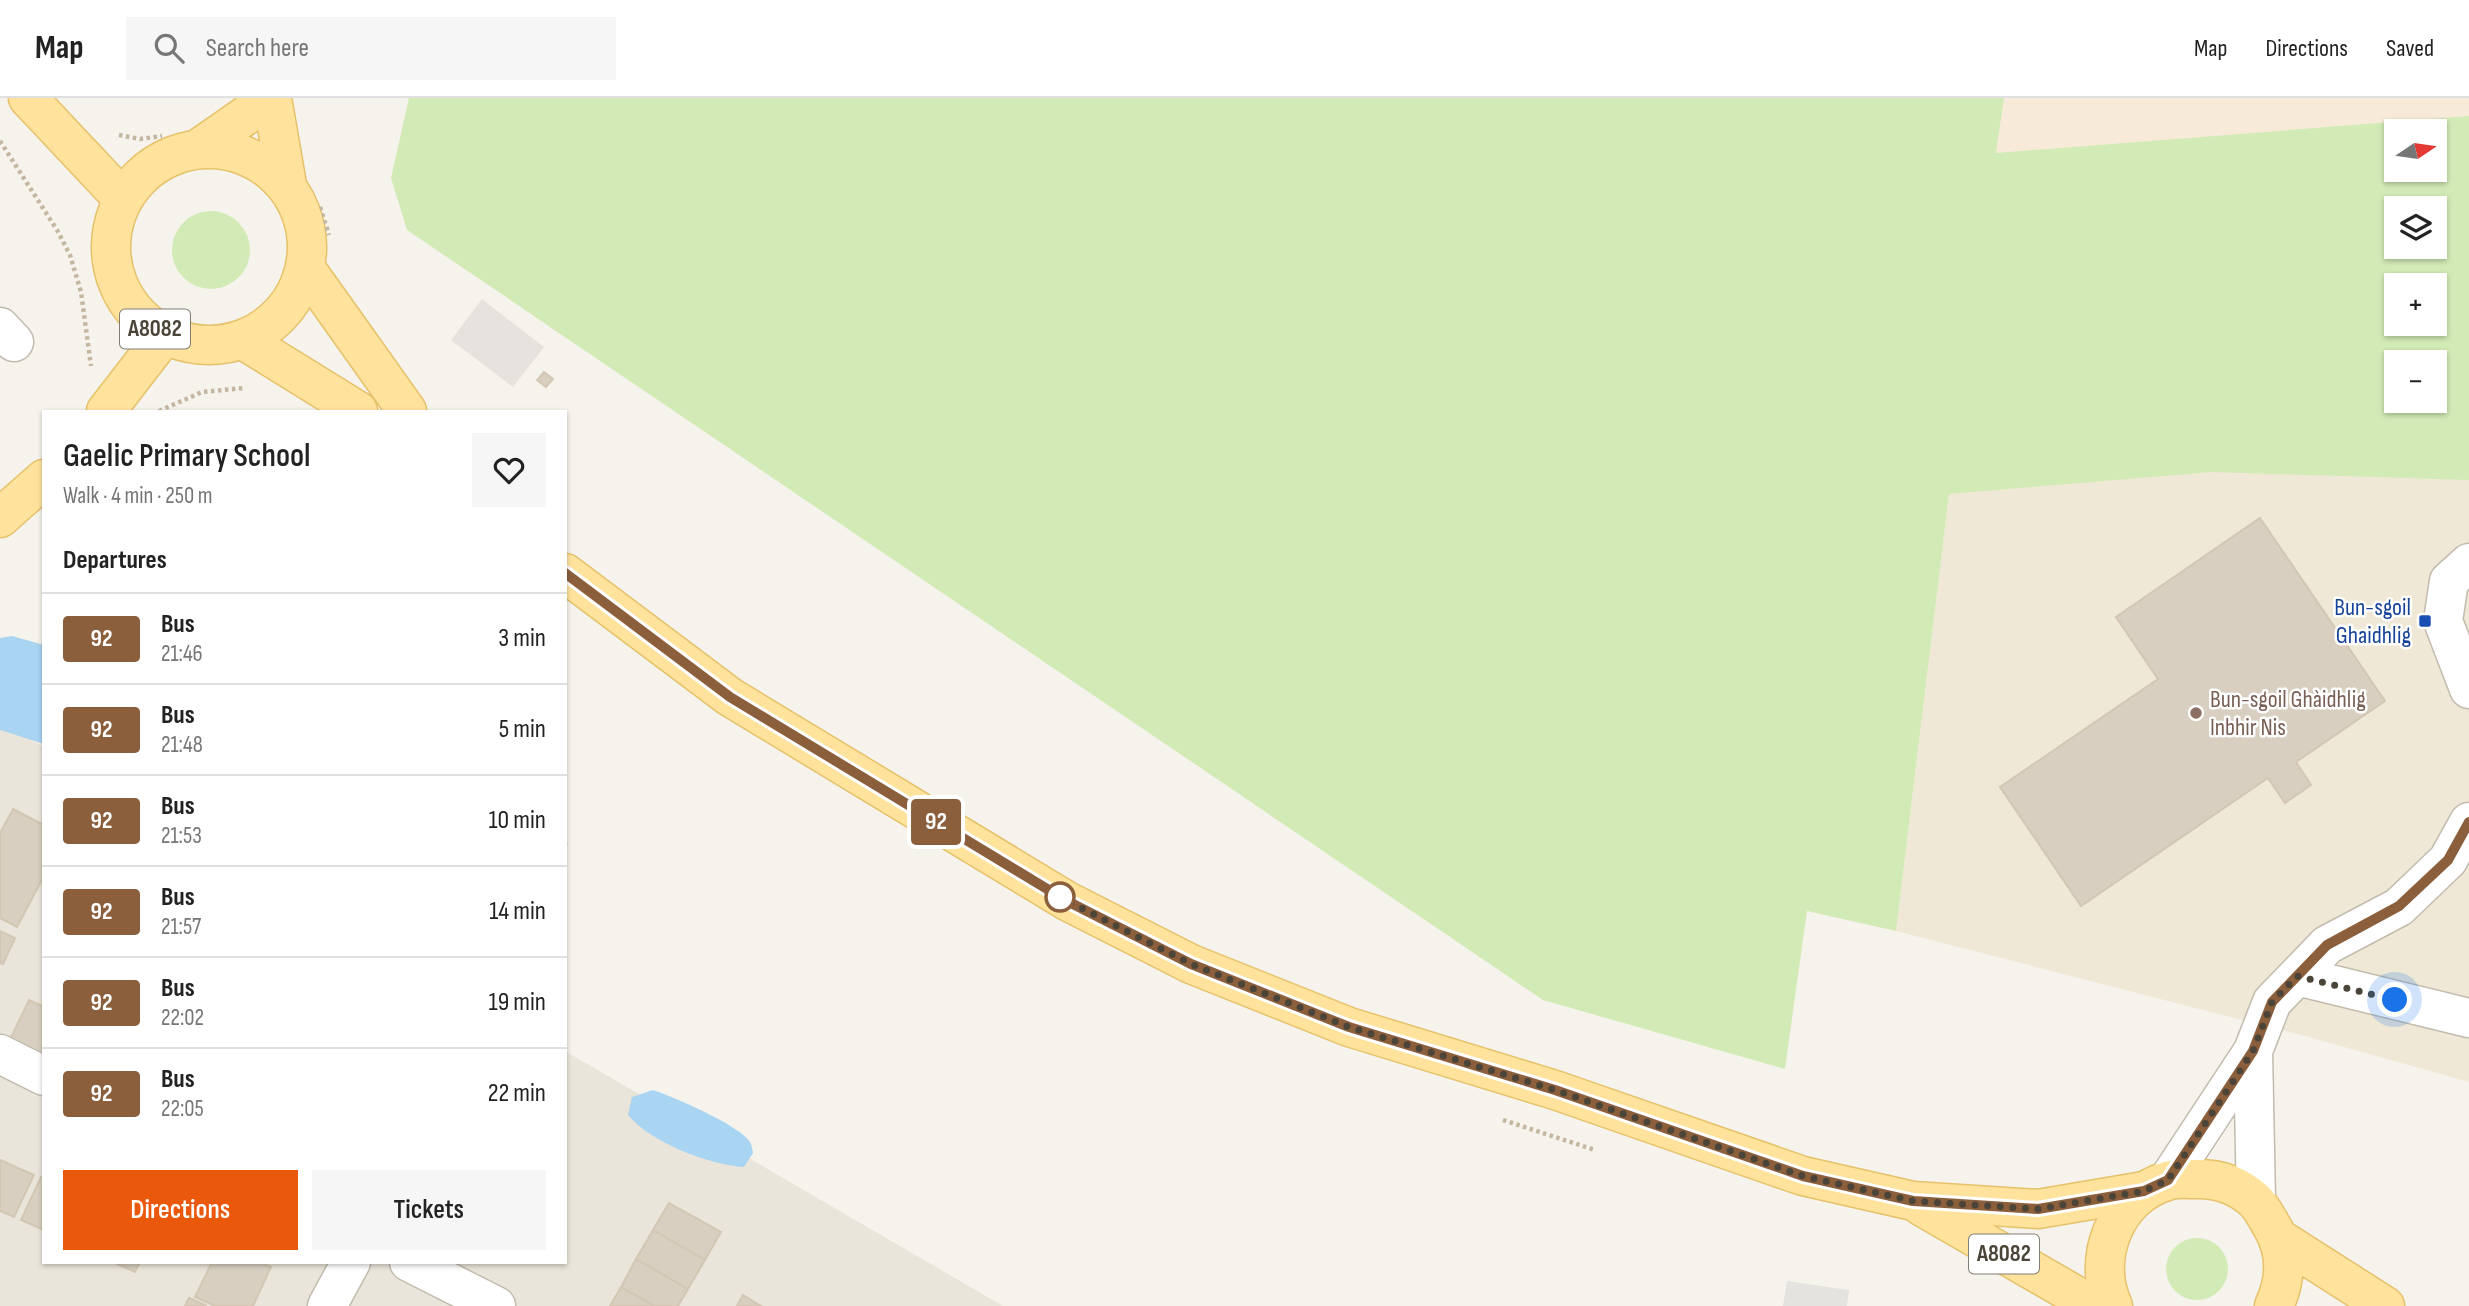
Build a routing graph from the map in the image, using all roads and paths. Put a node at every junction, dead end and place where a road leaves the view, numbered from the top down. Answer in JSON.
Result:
{"nodes":[{"id":1,"x":29,"y":98,"type":"edge"},
{"id":2,"x":262,"y":98,"type":"edge"},
{"id":3,"x":272,"y":98,"type":"edge"},
{"id":4,"x":107,"y":132,"type":"dead end"},
{"id":5,"x":163,"y":136,"type":"dead end"},
{"id":6,"x":0,"y":141,"type":"edge"},
{"id":7,"x":199,"y":148,"type":"junction"},
{"id":8,"x":287,"y":185,"type":"junction"},
{"id":9,"x":122,"y":198,"type":"junction"},
{"id":10,"x":306,"y":269,"type":"junction"},
{"id":11,"x":164,"y":336,"type":"junction"},
{"id":12,"x":245,"y":341,"type":"junction"},
{"id":13,"x":91,"y":371,"type":"dead end"},
{"id":14,"x":248,"y":387,"type":"dead end"},
{"id":15,"x":107,"y":410,"type":"edge"},
{"id":16,"x":160,"y":410,"type":"edge"},
{"id":17,"x":356,"y":410,"type":"edge"},
{"id":18,"x":406,"y":410,"type":"edge"},
{"id":19,"x":42,"y":481,"type":"edge"},
{"id":20,"x":0,"y":518,"type":"edge"},
{"id":21,"x":2469,"y":563,"type":"edge"},
{"id":22,"x":567,"y":575,"type":"edge"},
{"id":23,"x":2469,"y":689,"type":"edge"},
{"id":24,"x":2469,"y":822,"type":"edge"},
{"id":25,"x":2297,"y":976,"type":"junction"},
{"id":26,"x":2469,"y":1018,"type":"edge"},
{"id":27,"x":2253,"y":1051,"type":"junction"},
{"id":28,"x":0,"y":1054,"type":"edge"},
{"id":29,"x":42,"y":1075,"type":"edge"},
{"id":30,"x":2156,"y":1186,"type":"junction"},
{"id":31,"x":1913,"y":1201,"type":"junction"},
{"id":32,"x":2256,"y":1201,"type":"junction"},
{"id":33,"x":2280,"y":1239,"type":"junction"},
{"id":34,"x":350,"y":1264,"type":"edge"},
{"id":35,"x":413,"y":1264,"type":"edge"},
{"id":36,"x":327,"y":1306,"type":"edge"},
{"id":37,"x":496,"y":1306,"type":"edge"},
{"id":38,"x":2094,"y":1306,"type":"edge"},
{"id":39,"x":2113,"y":1306,"type":"edge"},
{"id":40,"x":2274,"y":1306,"type":"edge"},
{"id":41,"x":2385,"y":1306,"type":"edge"}],
"edges":[{"from":1,"to":9,"type":"main road"},
{"from":2,"to":7,"type":"main road"},
{"from":3,"to":8,"type":"main road"},
{"from":4,"to":5,"type":"path"},
{"from":6,"to":13,"type":"path"},
{"from":7,"to":8,"type":"main road","number":"A8082"},
{"from":7,"to":9,"type":"main road","number":"A8082"},
{"from":8,"to":10,"type":"main road","number":"A8082"},
{"from":9,"to":11,"type":"main road","number":"A8082"},
{"from":10,"to":12,"type":"main road","number":"A8082"},
{"from":10,"to":18,"type":"main road"},
{"from":11,"to":12,"type":"main road","number":"A8082"},
{"from":11,"to":15,"type":"main road"},
{"from":12,"to":17,"type":"main road"},
{"from":14,"to":16,"type":"path"},
{"from":19,"to":20,"type":"main road"},
{"from":21,"to":23,"type":"street"},
{"from":22,"to":31,"type":"main road","number":"A8082"},
{"from":24,"to":25,"type":"street"},
{"from":25,"to":26,"type":"street"},
{"from":25,"to":27,"type":"street"},
{"from":27,"to":30,"type":"street"},
{"from":27,"to":32,"type":"street"},
{"from":28,"to":29,"type":"street"},
{"from":30,"to":31,"type":"main road","number":"A8082"},
{"from":30,"to":32,"type":"main road","number":"A8082"},
{"from":30,"to":39,"type":"main road"},
{"from":31,"to":38,"type":"main road","number":"A8082"},
{"from":32,"to":33,"type":"main road","number":"A8082"},
{"from":33,"to":40,"type":"main road","number":"A8082"},
{"from":33,"to":41,"type":"main road","number":"A8082"},
{"from":34,"to":36,"type":"street"},
{"from":35,"to":37,"type":"street"}]}
